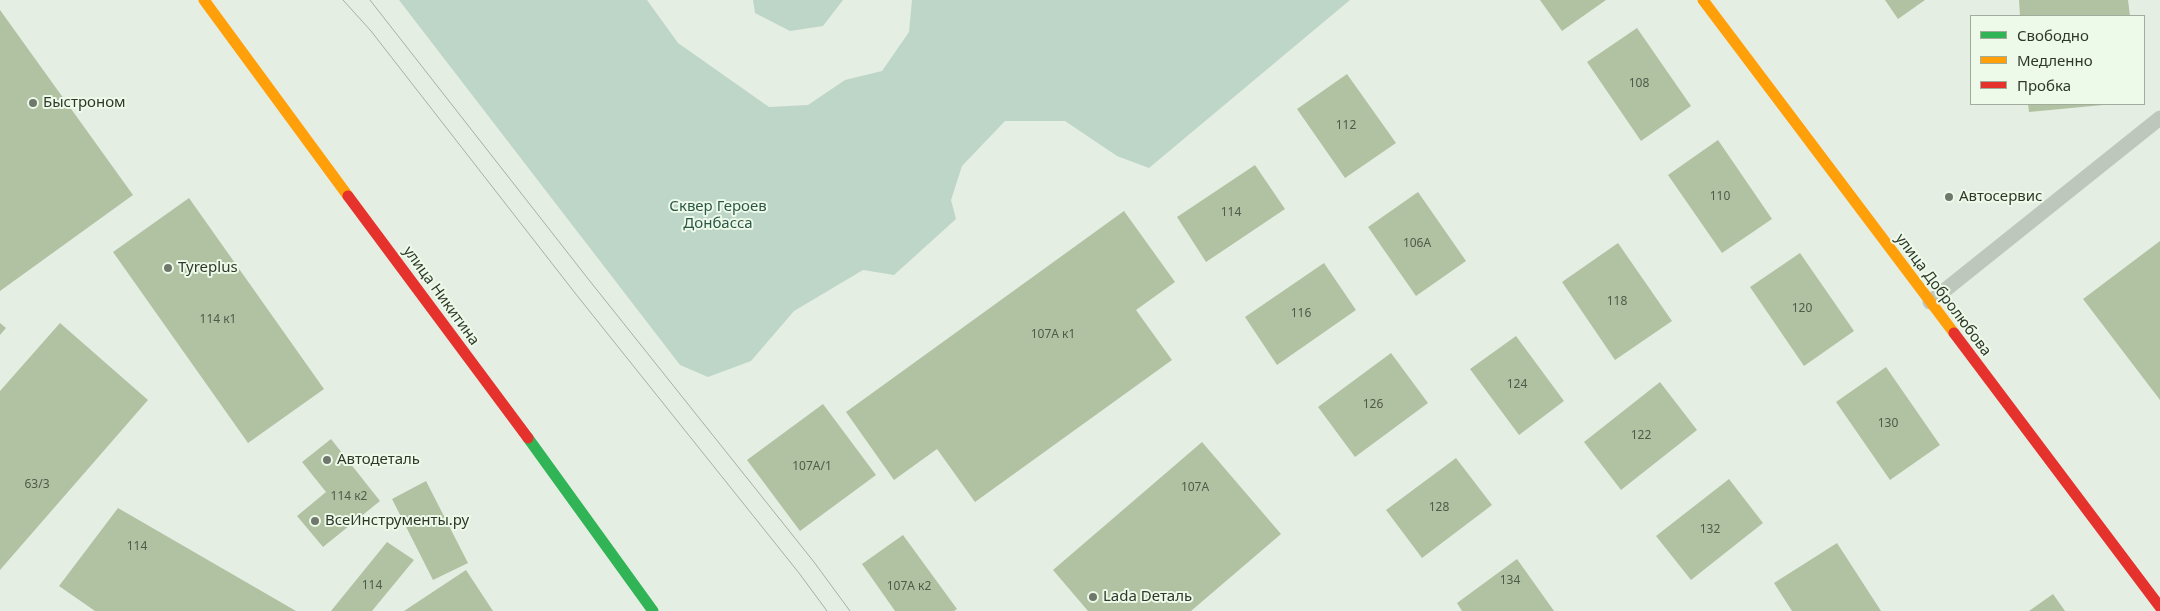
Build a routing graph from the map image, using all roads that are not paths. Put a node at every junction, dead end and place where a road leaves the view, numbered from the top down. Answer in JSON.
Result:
{"nodes":[{"id":1,"x":204,"y":0,"type":"edge"},
{"id":2,"x":1703,"y":0,"type":"edge"},
{"id":3,"x":2160,"y":118,"type":"edge"},
{"id":4,"x":1930,"y":302,"type":"junction"},
{"id":5,"x":2160,"y":608,"type":"edge"},
{"id":6,"x":653,"y":611,"type":"edge"}],
"edges":[{"from":1,"to":6,"type":"street","name":"улица Никитина"},
{"from":2,"to":4,"type":"street","name":"улица Добролюбова"},
{"from":3,"to":4,"type":"lane"},
{"from":4,"to":5,"type":"street","name":"улица Добролюбова"}]}
